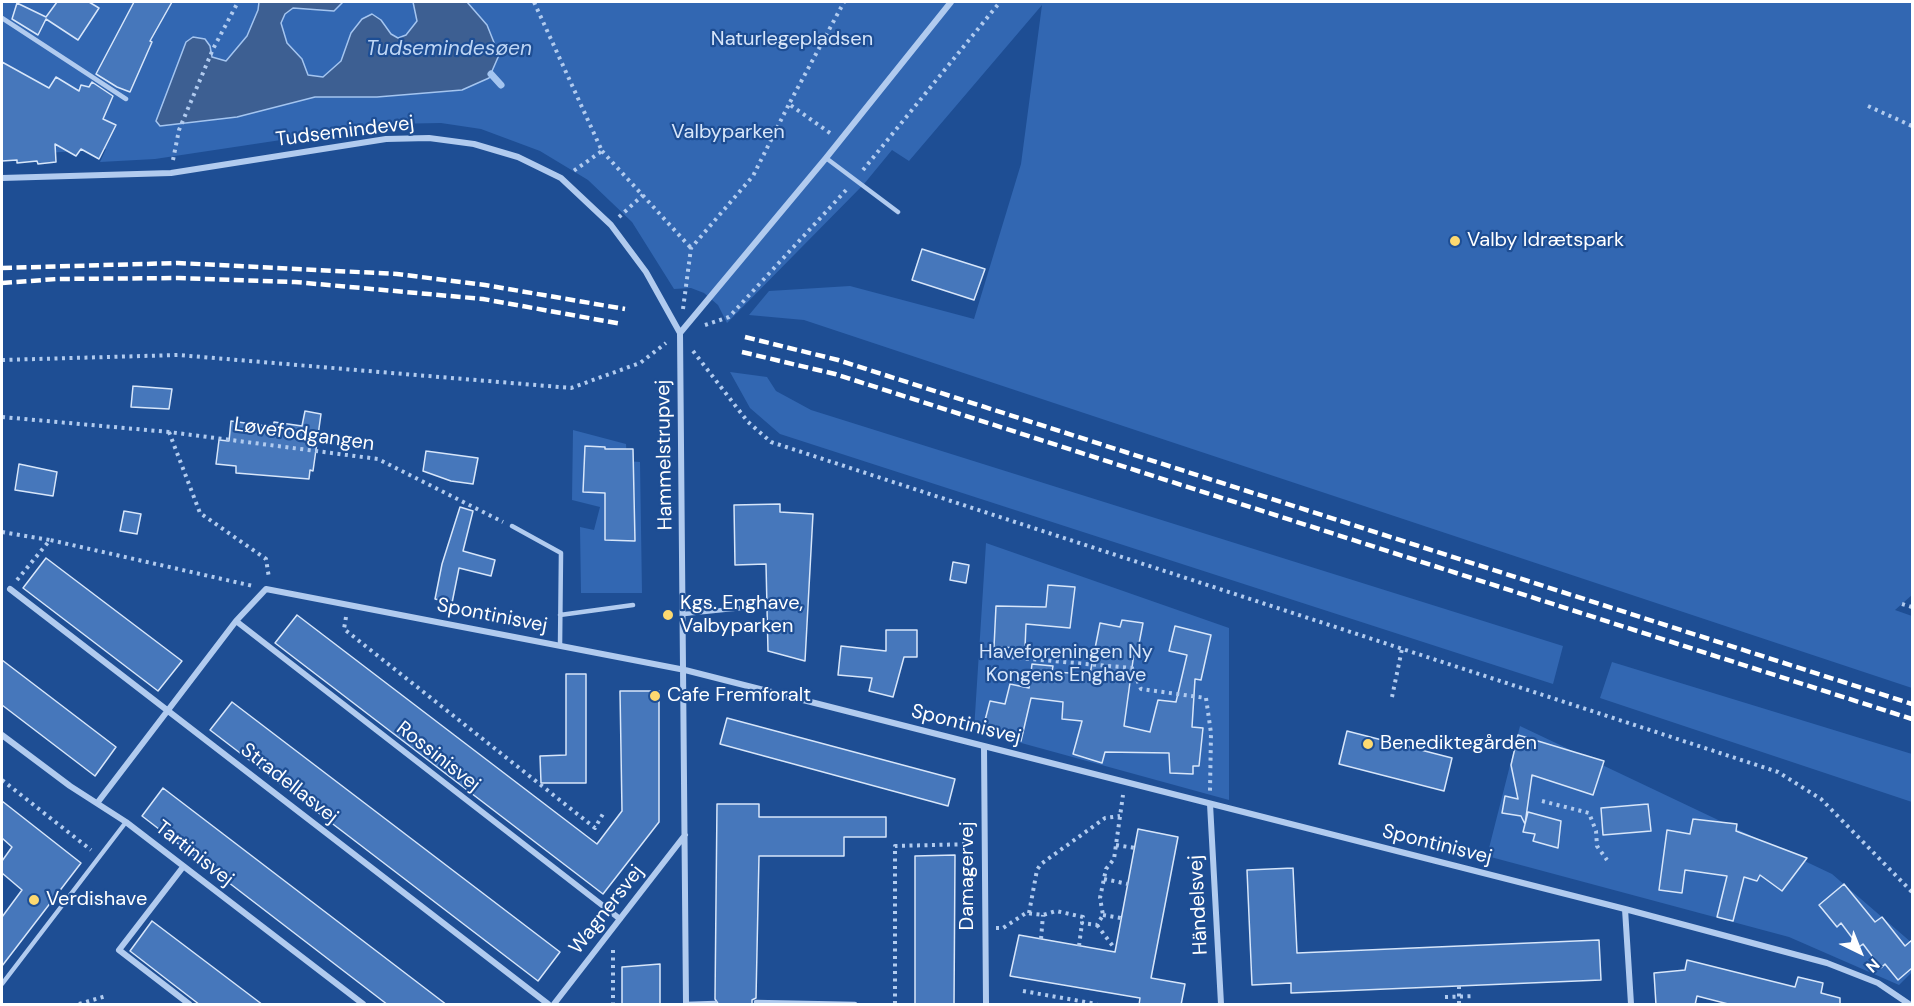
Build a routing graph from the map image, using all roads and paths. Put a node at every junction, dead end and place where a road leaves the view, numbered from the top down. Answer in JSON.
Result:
{"nodes":[{"id":1,"x":238,"y":2,"type":"edge"},
{"id":2,"x":534,"y":2,"type":"edge"},
{"id":3,"x":844,"y":2,"type":"edge"},
{"id":4,"x":951,"y":2,"type":"edge"},
{"id":5,"x":2,"y":18,"type":"edge"},
{"id":6,"x":126,"y":99,"type":"dead end"},
{"id":7,"x":789,"y":104,"type":"junction"},
{"id":8,"x":1868,"y":106,"type":"dead end"},
{"id":9,"x":1912,"y":126,"type":"edge"},
{"id":10,"x":840,"y":141,"type":"junction"},
{"id":11,"x":602,"y":150,"type":"junction"},
{"id":12,"x":826,"y":159,"type":"junction"},
{"id":13,"x":171,"y":173,"type":"junction"},
{"id":14,"x":3,"y":177,"type":"edge"},
{"id":15,"x":561,"y":178,"type":"junction"},
{"id":16,"x":643,"y":195,"type":"junction"},
{"id":17,"x":898,"y":212,"type":"dead end"},
{"id":18,"x":610,"y":225,"type":"junction"},
{"id":19,"x":691,"y":248,"type":"junction"},
{"id":20,"x":680,"y":333,"type":"junction"},
{"id":21,"x":2,"y":360,"type":"edge"},
{"id":22,"x":2,"y":417,"type":"edge"},
{"id":23,"x":169,"y":432,"type":"junction"},
{"id":24,"x":512,"y":526,"type":"joint"},
{"id":25,"x":2,"y":532,"type":"edge"},
{"id":26,"x":50,"y":540,"type":"junction"},
{"id":27,"x":10,"y":589,"type":"joint"},
{"id":28,"x":272,"y":590,"type":"junction"},
{"id":29,"x":1902,"y":604,"type":"dead end"},
{"id":30,"x":347,"y":605,"type":"junction"},
{"id":31,"x":633,"y":605,"type":"dead end"},
{"id":32,"x":752,"y":607,"type":"dead end"},
{"id":33,"x":1912,"y":607,"type":"edge"},
{"id":34,"x":684,"y":614,"type":"junction"},
{"id":35,"x":560,"y":615,"type":"junction"},
{"id":36,"x":236,"y":621,"type":"junction"},
{"id":37,"x":560,"y":646,"type":"junction"},
{"id":38,"x":1402,"y":649,"type":"junction"},
{"id":39,"x":996,"y":656,"type":"dead end"},
{"id":40,"x":685,"y":670,"type":"junction"},
{"id":41,"x":1392,"y":698,"type":"dead end"},
{"id":42,"x":166,"y":709,"type":"junction"},
{"id":43,"x":2,"y":735,"type":"edge"},
{"id":44,"x":984,"y":746,"type":"junction"},
{"id":45,"x":2,"y":780,"type":"edge"},
{"id":46,"x":1127,"y":783,"type":"junction"},
{"id":47,"x":1542,"y":801,"type":"dead end"},
{"id":48,"x":98,"y":802,"type":"junction"},
{"id":49,"x":1210,"y":804,"type":"junction"},
{"id":50,"x":604,"y":812,"type":"dead end"},
{"id":51,"x":1120,"y":816,"type":"junction"},
{"id":52,"x":126,"y":822,"type":"junction"},
{"id":53,"x":685,"y":835,"type":"junction"},
{"id":54,"x":984,"y":844,"type":"junction"},
{"id":55,"x":1116,"y":845,"type":"junction"},
{"id":56,"x":1135,"y":848,"type":"dead end"},
{"id":57,"x":99,"y":857,"type":"junction"},
{"id":58,"x":1607,"y":861,"type":"dead end"},
{"id":59,"x":183,"y":867,"type":"junction"},
{"id":60,"x":1104,"y":879,"type":"junction"},
{"id":61,"x":1128,"y":884,"type":"dead end"},
{"id":62,"x":1912,"y":892,"type":"edge"},
{"id":63,"x":1625,"y":909,"type":"junction"},
{"id":64,"x":1029,"y":913,"type":"junction"},
{"id":65,"x":1043,"y":915,"type":"junction"},
{"id":66,"x":1104,"y":915,"type":"junction"},
{"id":67,"x":1121,"y":918,"type":"dead end"},
{"id":68,"x":620,"y":919,"type":"junction"},
{"id":69,"x":1082,"y":923,"type":"junction"},
{"id":70,"x":1097,"y":925,"type":"junction"},
{"id":71,"x":613,"y":928,"type":"junction"},
{"id":72,"x":985,"y":928,"type":"junction"},
{"id":73,"x":1041,"y":939,"type":"dead end"},
{"id":74,"x":1079,"y":946,"type":"dead end"},
{"id":75,"x":1115,"y":949,"type":"dead end"},
{"id":76,"x":2,"y":984,"type":"edge"},
{"id":77,"x":1459,"y":986,"type":"dead end"},
{"id":78,"x":1023,"y":991,"type":"dead end"},
{"id":79,"x":106,"y":996,"type":"dead end"},
{"id":80,"x":1475,"y":996,"type":"dead end"},
{"id":81,"x":1459,"y":997,"type":"junction"},
{"id":82,"x":1445,"y":998,"type":"dead end"},
{"id":83,"x":756,"y":1002,"type":"dead end"},
{"id":84,"x":715,"y":1003,"type":"edge"},
{"id":85,"x":79,"y":1005,"type":"edge"},
{"id":86,"x":189,"y":1005,"type":"edge"},
{"id":87,"x":363,"y":1005,"type":"edge"},
{"id":88,"x":548,"y":1005,"type":"edge"},
{"id":89,"x":554,"y":1005,"type":"edge"},
{"id":90,"x":613,"y":1005,"type":"edge"},
{"id":91,"x":686,"y":1005,"type":"edge"},
{"id":92,"x":855,"y":1005,"type":"edge"},
{"id":93,"x":895,"y":1005,"type":"edge"},
{"id":94,"x":986,"y":1005,"type":"edge"},
{"id":95,"x":1097,"y":1005,"type":"edge"},
{"id":96,"x":1221,"y":1005,"type":"edge"},
{"id":97,"x":1459,"y":1005,"type":"edge"},
{"id":98,"x":1631,"y":1005,"type":"edge"},
{"id":99,"x":1909,"y":1005,"type":"edge"}],
"edges":[{"from":1,"to":13,"type":"path"},
{"from":2,"to":11,"type":"path"},
{"from":3,"to":7,"type":"path"},
{"from":4,"to":10,"type":"street"},
{"from":5,"to":6,"type":"lane"},
{"from":7,"to":10,"type":"path"},
{"from":7,"to":19,"type":"path"},
{"from":8,"to":9,"type":"path"},
{"from":10,"to":12,"type":"street"},
{"from":11,"to":15,"type":"path"},
{"from":11,"to":16,"type":"path"},
{"from":12,"to":17,"type":"lane"},
{"from":12,"to":20,"type":"street"},
{"from":13,"to":14,"type":"street","name":"Tudsemindevej"},
{"from":13,"to":15,"type":"street","name":"Tudsemindevej"},
{"from":15,"to":18,"type":"street","name":"Tudsemindevej"},
{"from":16,"to":18,"type":"path"},
{"from":16,"to":19,"type":"path"},
{"from":18,"to":20,"type":"street","name":"Tudsemindevej"},
{"from":19,"to":20,"type":"path"},
{"from":20,"to":21,"type":"path"},
{"from":20,"to":34,"type":"street","name":"Hammelstrupvej"},
{"from":20,"to":38,"type":"path"},
{"from":22,"to":23,"type":"path","name":"Løvefodgangen"},
{"from":23,"to":24,"type":"path","name":"Løvefodgangen"},
{"from":23,"to":28,"type":"path"},
{"from":24,"to":35,"type":"lane"},
{"from":25,"to":26,"type":"path"},
{"from":26,"to":27,"type":"path"},
{"from":26,"to":28,"type":"path"},
{"from":27,"to":42,"type":"street","name":"Stradellasvej"},
{"from":28,"to":30,"type":"street","name":"Spontinisvej"},
{"from":28,"to":36,"type":"street"},
{"from":29,"to":33,"type":"path"},
{"from":30,"to":37,"type":"street","name":"Spontinisvej"},
{"from":30,"to":50,"type":"path"},
{"from":31,"to":35,"type":"lane"},
{"from":32,"to":34,"type":"lane"},
{"from":34,"to":40,"type":"street","name":"Hammelstrupvej"},
{"from":35,"to":37,"type":"lane"},
{"from":36,"to":42,"type":"street"},
{"from":36,"to":68,"type":"street","name":"Rossinisvej"},
{"from":37,"to":40,"type":"street","name":"Spontinisvej"},
{"from":38,"to":41,"type":"path"},
{"from":38,"to":62,"type":"path"},
{"from":39,"to":49,"type":"path"},
{"from":40,"to":44,"type":"street","name":"Spontinisvej"},
{"from":40,"to":53,"type":"street","name":"Hammelstrupvej"},
{"from":42,"to":48,"type":"street"},
{"from":42,"to":88,"type":"street","name":"Stradellasvej"},
{"from":43,"to":48,"type":"street","name":"Tartinisvej"},
{"from":44,"to":46,"type":"street","name":"Spontinisvej"},
{"from":44,"to":54,"type":"street","name":"Damagervej"},
{"from":45,"to":57,"type":"path"},
{"from":46,"to":49,"type":"street","name":"Spontinisvej"},
{"from":46,"to":51,"type":"path"},
{"from":47,"to":58,"type":"path"},
{"from":48,"to":52,"type":"street","name":"Tartinisvej"},
{"from":49,"to":63,"type":"street","name":"Spontinisvej"},
{"from":49,"to":96,"type":"street","name":"Händelsvej"},
{"from":51,"to":55,"type":"path"},
{"from":51,"to":64,"type":"path"},
{"from":52,"to":57,"type":"lane"},
{"from":52,"to":59,"type":"street","name":"Tartinisvej"},
{"from":53,"to":68,"type":"street","name":"Wagnersvej"},
{"from":53,"to":91,"type":"street","name":"Hammelstrupvej"},
{"from":54,"to":72,"type":"street","name":"Damagervej"},
{"from":54,"to":93,"type":"path"},
{"from":55,"to":56,"type":"path"},
{"from":55,"to":60,"type":"path"},
{"from":57,"to":76,"type":"lane"},
{"from":59,"to":86,"type":"street"},
{"from":59,"to":87,"type":"street","name":"Tartinisvej"},
{"from":60,"to":61,"type":"path"},
{"from":60,"to":66,"type":"path"},
{"from":63,"to":98,"type":"street"},
{"from":63,"to":99,"type":"street","name":"Spontinisvej"},
{"from":64,"to":65,"type":"path"},
{"from":64,"to":72,"type":"path"},
{"from":65,"to":69,"type":"path"},
{"from":65,"to":73,"type":"path"},
{"from":66,"to":67,"type":"path"},
{"from":66,"to":70,"type":"path"},
{"from":68,"to":71,"type":"street","name":"Wagnersvej"},
{"from":69,"to":70,"type":"path"},
{"from":69,"to":74,"type":"path"},
{"from":70,"to":75,"type":"path"},
{"from":71,"to":89,"type":"street","name":"Wagnersvej"},
{"from":71,"to":90,"type":"path"},
{"from":72,"to":94,"type":"street","name":"Damagervej"},
{"from":77,"to":81,"type":"path"},
{"from":78,"to":95,"type":"path"},
{"from":79,"to":85,"type":"path"},
{"from":80,"to":81,"type":"path"},
{"from":81,"to":82,"type":"path"},
{"from":81,"to":97,"type":"path"},
{"from":83,"to":92,"type":"lane"},
{"from":84,"to":91,"type":"lane"}]}
